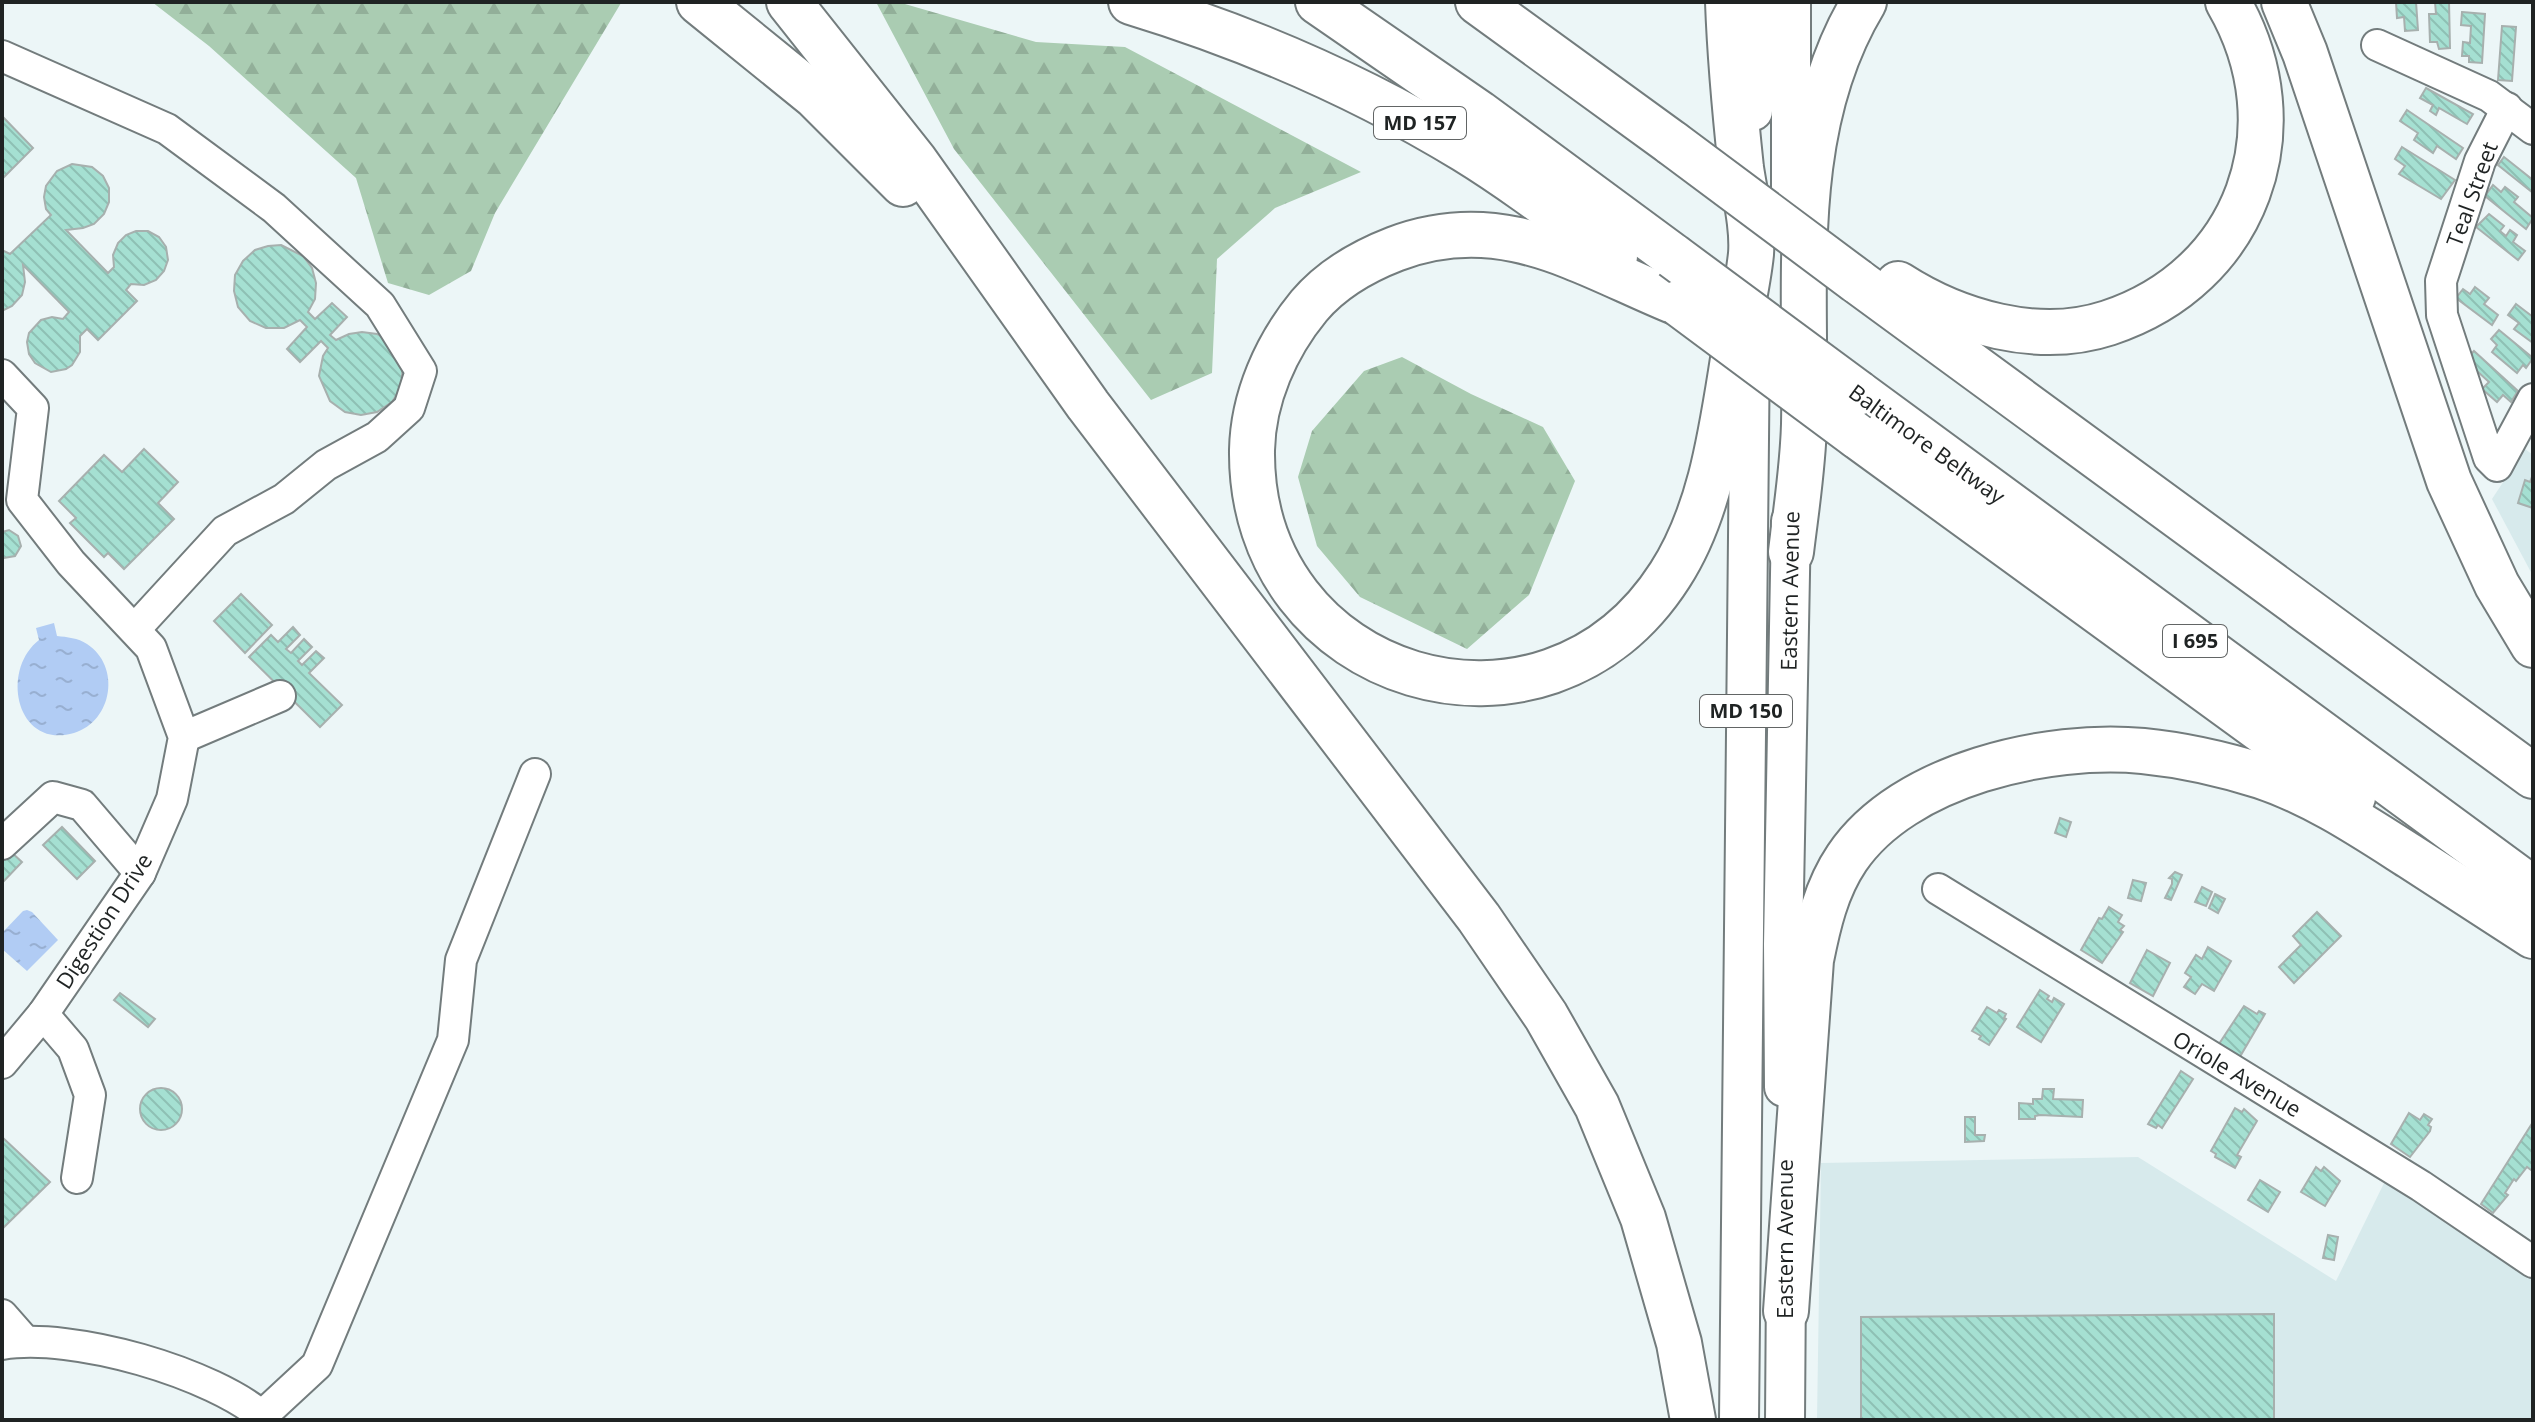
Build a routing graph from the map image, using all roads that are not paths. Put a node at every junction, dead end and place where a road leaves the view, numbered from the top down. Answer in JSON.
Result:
{"nodes":[{"id":1,"x":699,"y":2,"type":"edge"},
{"id":2,"x":789,"y":2,"type":"edge"},
{"id":3,"x":1131,"y":2,"type":"edge"},
{"id":4,"x":1318,"y":2,"type":"edge"},
{"id":5,"x":1478,"y":2,"type":"edge"},
{"id":6,"x":1494,"y":2,"type":"edge"},
{"id":7,"x":1728,"y":2,"type":"edge"},
{"id":8,"x":1754,"y":2,"type":"edge"},
{"id":9,"x":1791,"y":2,"type":"edge"},
{"id":10,"x":1864,"y":2,"type":"edge"},
{"id":11,"x":2228,"y":2,"type":"edge"},
{"id":12,"x":2284,"y":2,"type":"edge"},
{"id":13,"x":1532,"y":39,"type":"junction"},
{"id":14,"x":2377,"y":45,"type":"dead end"},
{"id":15,"x":2,"y":56,"type":"edge"},
{"id":16,"x":2507,"y":108,"type":"junction"},
{"id":17,"x":2533,"y":129,"type":"edge"},
{"id":18,"x":1751,"y":251,"type":"junction"},
{"id":19,"x":1857,"y":269,"type":"junction"},
{"id":20,"x":1678,"y":303,"type":"junction"},
{"id":21,"x":2,"y":375,"type":"edge"},
{"id":22,"x":2533,"y":399,"type":"edge"},
{"id":23,"x":1088,"y":405,"type":"junction"},
{"id":24,"x":1791,"y":552,"type":"junction"},
{"id":25,"x":135,"y":629,"type":"junction"},
{"id":26,"x":2533,"y":645,"type":"edge"},
{"id":27,"x":280,"y":696,"type":"dead end"},
{"id":28,"x":184,"y":737,"type":"junction"},
{"id":29,"x":535,"y":774,"type":"dead end"},
{"id":30,"x":2533,"y":776,"type":"edge"},
{"id":31,"x":2,"y":844,"type":"edge"},
{"id":32,"x":140,"y":873,"type":"junction"},
{"id":33,"x":1938,"y":889,"type":"dead end"},
{"id":34,"x":2533,"y":889,"type":"edge"},
{"id":35,"x":2533,"y":933,"type":"edge"},
{"id":36,"x":43,"y":1014,"type":"junction"},
{"id":37,"x":2,"y":1063,"type":"edge"},
{"id":38,"x":77,"y":1178,"type":"dead end"},
{"id":39,"x":2533,"y":1262,"type":"edge"},
{"id":40,"x":1740,"y":1280,"type":"junction"},
{"id":41,"x":1786,"y":1311,"type":"junction"},
{"id":42,"x":2,"y":1315,"type":"edge"},
{"id":43,"x":13,"y":1342,"type":"edge"},
{"id":44,"x":264,"y":1418,"type":"edge"},
{"id":45,"x":1693,"y":1420,"type":"edge"},
{"id":46,"x":1739,"y":1420,"type":"edge"},
{"id":47,"x":1758,"y":1420,"type":"edge"},
{"id":48,"x":1785,"y":1420,"type":"edge"}],
"edges":[{"from":1,"to":23,"type":"highway"},
{"from":2,"to":23,"type":"highway"},
{"from":3,"to":20,"type":"highway","number":"MD 157"},
{"from":4,"to":34,"type":"highway","name":"Baltimore Beltway","number":"I 695","bridge":true},
{"from":5,"to":13,"type":"highway"},
{"from":6,"to":13,"type":"highway"},
{"from":7,"to":18,"type":"highway"},
{"from":8,"to":18,"type":"main road","name":"Eastern Avenue","number":"MD 150"},
{"from":9,"to":24,"type":"main road","name":"Eastern Avenue","number":"MD 150"},
{"from":10,"to":24,"type":"highway"},
{"from":11,"to":19,"type":"highway"},
{"from":12,"to":26,"type":"highway"},
{"from":13,"to":19,"type":"highway","bridge":true},
{"from":14,"to":16,"type":"street"},
{"from":15,"to":25,"type":"street"},
{"from":16,"to":17,"type":"street"},
{"from":16,"to":22,"type":"street","name":"Teal Street"},
{"from":18,"to":20,"type":"highway"},
{"from":18,"to":40,"type":"main road","name":"Eastern Avenue","number":"MD 150"},
{"from":19,"to":30,"type":"highway"},
{"from":20,"to":35,"type":"highway","number":"MD 157","bridge":true},
{"from":21,"to":25,"type":"street"},
{"from":23,"to":45,"type":"highway"},
{"from":24,"to":41,"type":"main road","name":"Eastern Avenue","number":"MD 150"},
{"from":25,"to":28,"type":"street"},
{"from":27,"to":28,"type":"street"},
{"from":28,"to":32,"type":"street","name":"Digestion Drive"},
{"from":29,"to":44,"type":"street"},
{"from":31,"to":32,"type":"street"},
{"from":32,"to":36,"type":"street","name":"Digestion Drive"},
{"from":33,"to":39,"type":"street","name":"Oriole Avenue"},
{"from":35,"to":41,"type":"highway"},
{"from":36,"to":37,"type":"street","name":"Digestion Drive"},
{"from":36,"to":38,"type":"street"},
{"from":40,"to":46,"type":"main road","name":"Eastern Avenue","number":"MD 150"},
{"from":40,"to":47,"type":"main road"},
{"from":41,"to":48,"type":"main road","name":"Eastern Avenue","number":"MD 150"},
{"from":42,"to":43,"type":"street"},
{"from":43,"to":44,"type":"street"}]}
